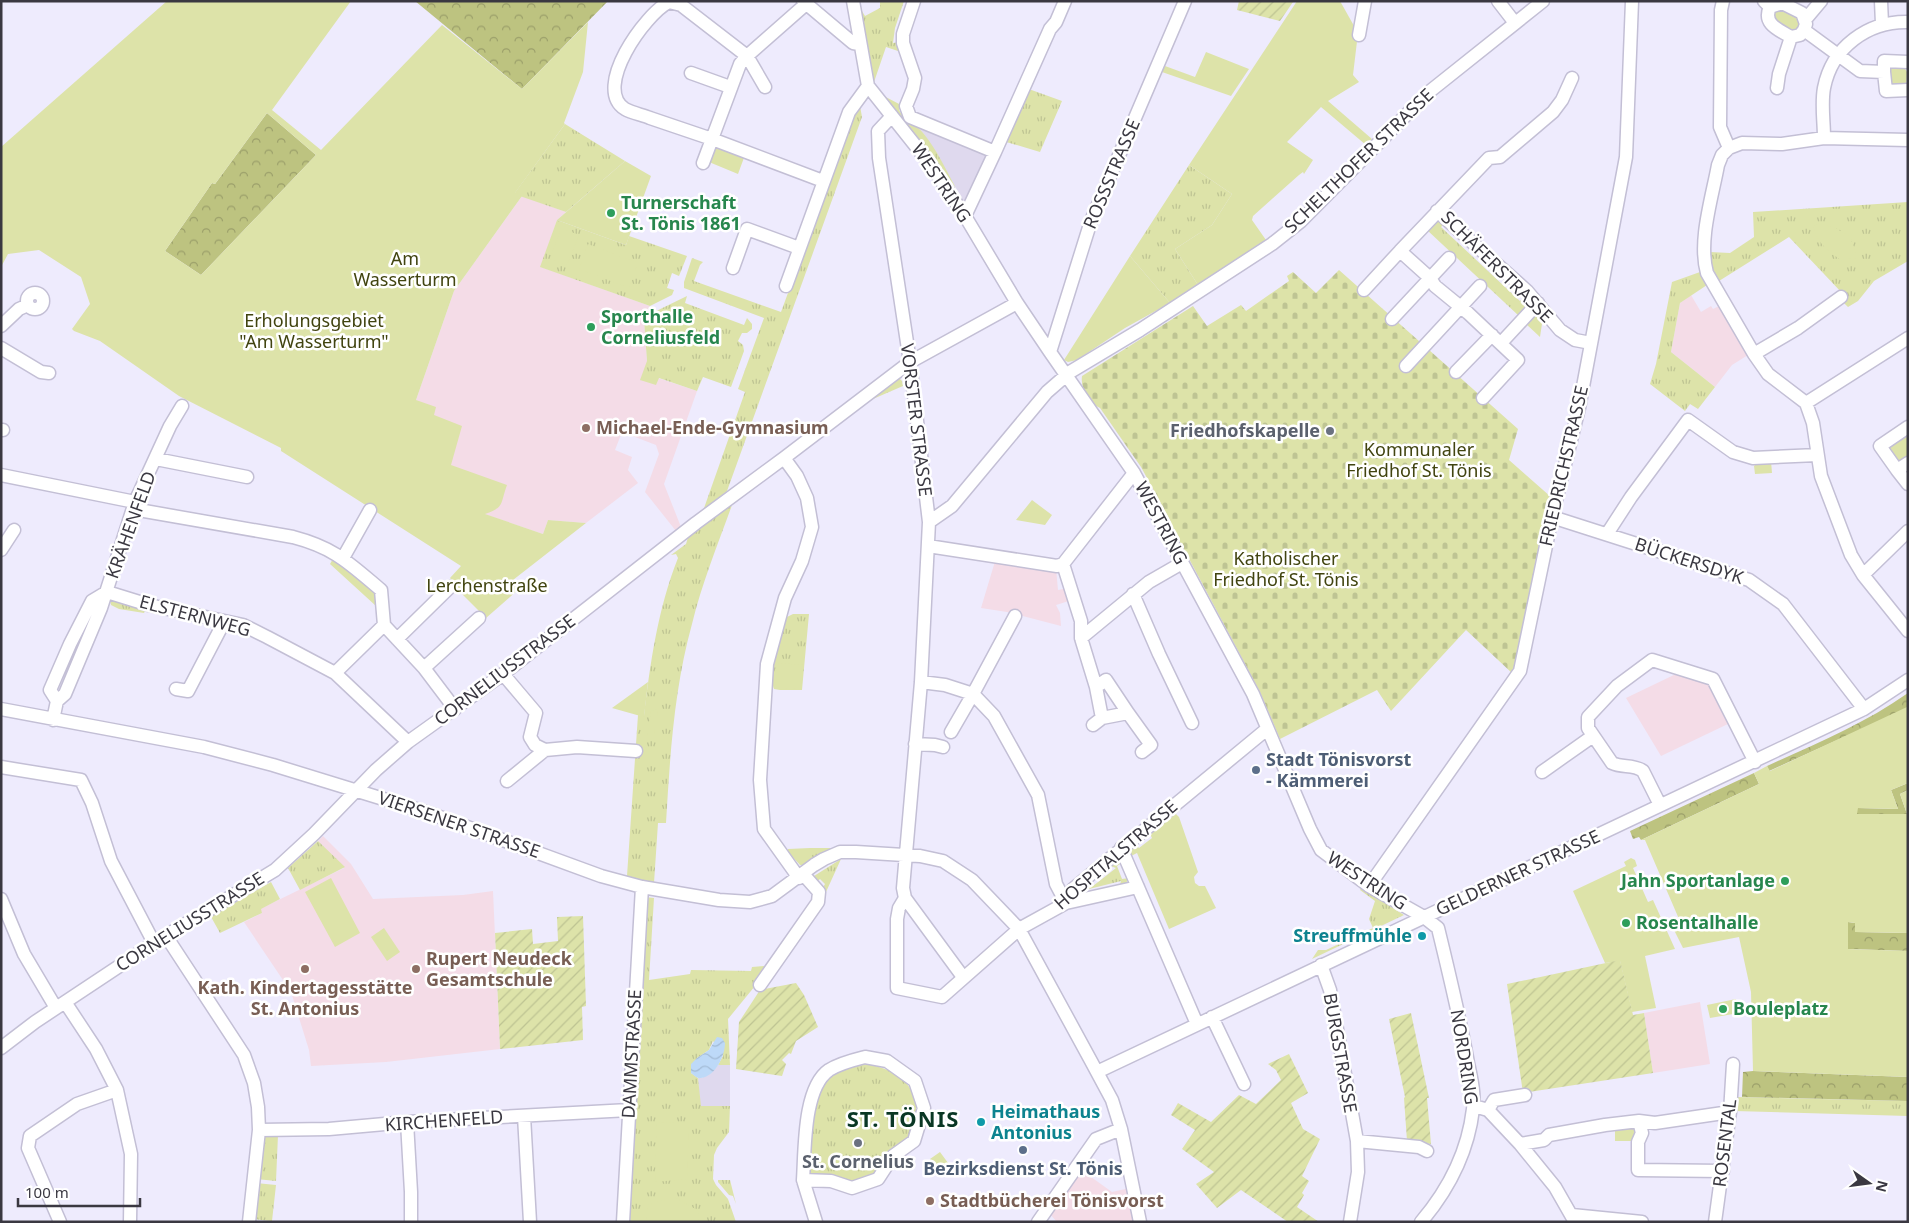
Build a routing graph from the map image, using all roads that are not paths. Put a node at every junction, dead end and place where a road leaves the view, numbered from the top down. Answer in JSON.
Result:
{"nodes":[{"id":1,"x":853,"y":1,"type":"edge"},
{"id":2,"x":914,"y":1,"type":"edge"},
{"id":3,"x":1065,"y":1,"type":"edge"},
{"id":4,"x":1185,"y":1,"type":"edge"},
{"id":5,"x":1365,"y":1,"type":"edge"},
{"id":6,"x":1498,"y":1,"type":"edge"},
{"id":7,"x":1544,"y":1,"type":"edge"},
{"id":8,"x":1632,"y":1,"type":"edge"},
{"id":9,"x":1723,"y":1,"type":"edge"},
{"id":10,"x":1821,"y":1,"type":"edge"},
{"id":11,"x":1881,"y":1,"type":"edge"},
{"id":12,"x":804,"y":2,"type":"edge"},
{"id":13,"x":1767,"y":4,"type":"edge"},
{"id":14,"x":1908,"y":22,"type":"edge"},
{"id":15,"x":1516,"y":23,"type":"junction"},
{"id":16,"x":1882,"y":24,"type":"junction"},
{"id":17,"x":1804,"y":25,"type":"junction"},
{"id":18,"x":1359,"y":35,"type":"dead end"},
{"id":19,"x":1791,"y":38,"type":"junction"},
{"id":20,"x":859,"y":44,"type":"junction"},
{"id":21,"x":747,"y":56,"type":"junction"},
{"id":22,"x":1838,"y":56,"type":"junction"},
{"id":23,"x":1908,"y":62,"type":"edge"},
{"id":24,"x":1884,"y":72,"type":"junction"},
{"id":25,"x":691,"y":73,"type":"dead end"},
{"id":26,"x":1572,"y":78,"type":"dead end"},
{"id":27,"x":868,"y":86,"type":"junction"},
{"id":28,"x":730,"y":87,"type":"junction"},
{"id":29,"x":765,"y":87,"type":"dead end"},
{"id":30,"x":1777,"y":88,"type":"dead end"},
{"id":31,"x":1908,"y":90,"type":"edge"},
{"id":32,"x":892,"y":116,"type":"junction"},
{"id":33,"x":1824,"y":138,"type":"junction"},
{"id":34,"x":712,"y":139,"type":"junction"},
{"id":35,"x":1908,"y":140,"type":"edge"},
{"id":36,"x":1729,"y":148,"type":"junction"},
{"id":37,"x":995,"y":152,"type":"junction"},
{"id":38,"x":703,"y":163,"type":"dead end"},
{"id":39,"x":823,"y":181,"type":"junction"},
{"id":40,"x":1436,"y":212,"type":"junction"},
{"id":41,"x":965,"y":216,"type":"junction"},
{"id":42,"x":799,"y":248,"type":"junction"},
{"id":43,"x":1400,"y":251,"type":"junction"},
{"id":44,"x":1449,"y":258,"type":"dead end"},
{"id":45,"x":733,"y":268,"type":"dead end"},
{"id":46,"x":1430,"y":278,"type":"junction"},
{"id":47,"x":786,"y":286,"type":"dead end"},
{"id":48,"x":1480,"y":286,"type":"dead end"},
{"id":49,"x":1364,"y":290,"type":"dead end"},
{"id":50,"x":1841,"y":297,"type":"dead end"},
{"id":51,"x":1017,"y":303,"type":"junction"},
{"id":52,"x":1538,"y":303,"type":"junction"},
{"id":53,"x":28,"y":305,"type":"dead end"},
{"id":54,"x":1460,"y":308,"type":"junction"},
{"id":55,"x":1392,"y":319,"type":"dead end"},
{"id":56,"x":1,"y":326,"type":"edge"},
{"id":57,"x":1908,"y":338,"type":"edge"},
{"id":58,"x":1496,"y":339,"type":"junction"},
{"id":59,"x":1591,"y":343,"type":"junction"},
{"id":60,"x":1,"y":348,"type":"edge"},
{"id":61,"x":1050,"y":352,"type":"junction"},
{"id":62,"x":1754,"y":354,"type":"junction"},
{"id":63,"x":910,"y":362,"type":"junction"},
{"id":64,"x":1406,"y":366,"type":"dead end"},
{"id":65,"x":1456,"y":372,"type":"dead end"},
{"id":66,"x":49,"y":373,"type":"dead end"},
{"id":67,"x":1066,"y":376,"type":"junction"},
{"id":68,"x":1483,"y":398,"type":"dead end"},
{"id":69,"x":1806,"y":403,"type":"junction"},
{"id":70,"x":182,"y":406,"type":"dead end"},
{"id":71,"x":1907,"y":429,"type":"edge"},
{"id":72,"x":1817,"y":455,"type":"junction"},
{"id":73,"x":784,"y":458,"type":"junction"},
{"id":74,"x":156,"y":459,"type":"junction"},
{"id":75,"x":1902,"y":466,"type":"edge"},
{"id":76,"x":1134,"y":473,"type":"junction"},
{"id":77,"x":1,"y":474,"type":"edge"},
{"id":78,"x":246,"y":477,"type":"dead end"},
{"id":79,"x":1908,"y":484,"type":"edge"},
{"id":80,"x":134,"y":506,"type":"junction"},
{"id":81,"x":370,"y":510,"type":"dead end"},
{"id":82,"x":1552,"y":517,"type":"junction"},
{"id":83,"x":929,"y":522,"type":"junction"},
{"id":84,"x":14,"y":530,"type":"dead end"},
{"id":85,"x":1908,"y":531,"type":"edge"},
{"id":86,"x":1607,"y":534,"type":"junction"},
{"id":87,"x":928,"y":546,"type":"junction"},
{"id":88,"x":1,"y":550,"type":"edge"},
{"id":89,"x":343,"y":558,"type":"junction"},
{"id":90,"x":1182,"y":563,"type":"junction"},
{"id":91,"x":1063,"y":564,"type":"junction"},
{"id":92,"x":1863,"y":575,"type":"junction"},
{"id":93,"x":450,"y":587,"type":"dead end"},
{"id":94,"x":107,"y":592,"type":"junction"},
{"id":95,"x":1134,"y":594,"type":"junction"},
{"id":96,"x":1015,"y":616,"type":"dead end"},
{"id":97,"x":479,"y":618,"type":"dead end"},
{"id":98,"x":224,"y":622,"type":"junction"},
{"id":99,"x":384,"y":625,"type":"junction"},
{"id":100,"x":1908,"y":631,"type":"edge"},
{"id":101,"x":1081,"y":638,"type":"junction"},
{"id":102,"x":397,"y":639,"type":"junction"},
{"id":103,"x":424,"y":668,"type":"junction"},
{"id":104,"x":335,"y":673,"type":"junction"},
{"id":105,"x":502,"y":674,"type":"junction"},
{"id":106,"x":1908,"y":680,"type":"edge"},
{"id":107,"x":921,"y":682,"type":"junction"},
{"id":108,"x":1096,"y":687,"type":"junction"},
{"id":109,"x":176,"y":690,"type":"dead end"},
{"id":110,"x":973,"y":694,"type":"junction"},
{"id":111,"x":1864,"y":708,"type":"junction"},
{"id":112,"x":1,"y":709,"type":"edge"},
{"id":113,"x":455,"y":709,"type":"junction"},
{"id":114,"x":1128,"y":713,"type":"junction"},
{"id":115,"x":53,"y":720,"type":"junction"},
{"id":116,"x":1192,"y":723,"type":"dead end"},
{"id":117,"x":1267,"y":729,"type":"junction"},
{"id":118,"x":951,"y":732,"type":"dead end"},
{"id":119,"x":1593,"y":736,"type":"junction"},
{"id":120,"x":408,"y":742,"type":"junction"},
{"id":121,"x":915,"y":744,"type":"junction"},
{"id":122,"x":943,"y":747,"type":"dead end"},
{"id":123,"x":545,"y":750,"type":"junction"},
{"id":124,"x":636,"y":751,"type":"dead end"},
{"id":125,"x":1142,"y":752,"type":"dead end"},
{"id":126,"x":1755,"y":762,"type":"junction"},
{"id":127,"x":1,"y":767,"type":"edge"},
{"id":128,"x":1542,"y":772,"type":"dead end"},
{"id":129,"x":507,"y":781,"type":"dead end"},
{"id":130,"x":356,"y":791,"type":"junction"},
{"id":131,"x":1660,"y":805,"type":"junction"},
{"id":132,"x":1121,"y":848,"type":"junction"},
{"id":133,"x":906,"y":855,"type":"junction"},
{"id":134,"x":801,"y":876,"type":"junction"},
{"id":135,"x":1138,"y":886,"type":"junction"},
{"id":136,"x":1369,"y":886,"type":"junction"},
{"id":137,"x":642,"y":887,"type":"junction"},
{"id":138,"x":905,"y":898,"type":"junction"},
{"id":139,"x":1,"y":899,"type":"edge"},
{"id":140,"x":1066,"y":903,"type":"junction"},
{"id":141,"x":1424,"y":918,"type":"junction"},
{"id":142,"x":5,"y":922,"type":"edge"},
{"id":143,"x":1019,"y":929,"type":"junction"},
{"id":144,"x":166,"y":936,"type":"junction"},
{"id":145,"x":154,"y":943,"type":"junction"},
{"id":146,"x":1321,"y":965,"type":"junction"},
{"id":147,"x":963,"y":977,"type":"junction"},
{"id":148,"x":760,"y":985,"type":"dead end"},
{"id":149,"x":61,"y":1005,"type":"junction"},
{"id":150,"x":1212,"y":1017,"type":"junction"},
{"id":151,"x":1197,"y":1024,"type":"junction"},
{"id":152,"x":1,"y":1048,"type":"edge"},
{"id":153,"x":1733,"y":1064,"type":"dead end"},
{"id":154,"x":1097,"y":1072,"type":"junction"},
{"id":155,"x":1244,"y":1084,"type":"dead end"},
{"id":156,"x":117,"y":1090,"type":"junction"},
{"id":157,"x":1526,"y":1095,"type":"dead end"},
{"id":158,"x":1474,"y":1106,"type":"junction"},
{"id":159,"x":629,"y":1110,"type":"junction"},
{"id":160,"x":1488,"y":1110,"type":"junction"},
{"id":161,"x":1730,"y":1112,"type":"junction"},
{"id":162,"x":524,"y":1116,"type":"junction"},
{"id":163,"x":1639,"y":1121,"type":"junction"},
{"id":164,"x":407,"y":1122,"type":"junction"},
{"id":165,"x":1121,"y":1129,"type":"junction"},
{"id":166,"x":258,"y":1130,"type":"junction"},
{"id":167,"x":1356,"y":1141,"type":"junction"},
{"id":168,"x":1520,"y":1144,"type":"junction"},
{"id":169,"x":1427,"y":1151,"type":"dead end"},
{"id":170,"x":1723,"y":1171,"type":"junction"},
{"id":171,"x":803,"y":1180,"type":"junction"},
{"id":172,"x":1574,"y":1219,"type":"edge"},
{"id":173,"x":60,"y":1222,"type":"edge"},
{"id":174,"x":130,"y":1222,"type":"edge"},
{"id":175,"x":249,"y":1222,"type":"edge"},
{"id":176,"x":410,"y":1222,"type":"edge"},
{"id":177,"x":530,"y":1222,"type":"edge"},
{"id":178,"x":623,"y":1222,"type":"edge"},
{"id":179,"x":816,"y":1222,"type":"edge"},
{"id":180,"x":1038,"y":1222,"type":"edge"},
{"id":181,"x":1140,"y":1222,"type":"edge"},
{"id":182,"x":1350,"y":1222,"type":"edge"},
{"id":183,"x":1421,"y":1222,"type":"edge"},
{"id":184,"x":1642,"y":1222,"type":"edge"},
{"id":185,"x":1715,"y":1222,"type":"edge"}],
"edges":[{"from":1,"to":20,"type":"street"},
{"from":2,"to":37,"type":"street"},
{"from":3,"to":37,"type":"street"},
{"from":4,"to":61,"type":"street","name":"ROSSSTRASSE"},
{"from":5,"to":18,"type":"street"},
{"from":6,"to":15,"type":"street"},
{"from":7,"to":15,"type":"street","name":"SCHELTHOFER STRASSE"},
{"from":8,"to":59,"type":"street","name":"FRIEDRICHSTRASSE"},
{"from":9,"to":36,"type":"street"},
{"from":10,"to":17,"type":"street"},
{"from":11,"to":16,"type":"street"},
{"from":12,"to":20,"type":"street"},
{"from":12,"to":21,"type":"street"},
{"from":13,"to":17,"type":"street"},
{"from":13,"to":19,"type":"street"},
{"from":14,"to":16,"type":"street"},
{"from":15,"to":67,"type":"street","name":"SCHELTHOFER STRASSE"},
{"from":16,"to":22,"type":"street"},
{"from":17,"to":19,"type":"street"},
{"from":17,"to":22,"type":"street"},
{"from":19,"to":30,"type":"street"},
{"from":20,"to":27,"type":"street"},
{"from":21,"to":28,"type":"street"},
{"from":21,"to":29,"type":"street"},
{"from":21,"to":34,"type":"street"},
{"from":22,"to":24,"type":"street"},
{"from":22,"to":33,"type":"street"},
{"from":23,"to":24,"type":"street"},
{"from":24,"to":31,"type":"street"},
{"from":25,"to":28,"type":"street"},
{"from":26,"to":40,"type":"street","name":"SCHÄFERSTRASSE"},
{"from":27,"to":32,"type":"street"},
{"from":27,"to":39,"type":"street"},
{"from":28,"to":34,"type":"street"},
{"from":32,"to":41,"type":"street","name":"WESTRING"},
{"from":32,"to":63,"type":"street","name":"VORSTER STRASSE"},
{"from":33,"to":35,"type":"street"},
{"from":33,"to":36,"type":"street"},
{"from":34,"to":38,"type":"street"},
{"from":34,"to":39,"type":"street"},
{"from":36,"to":62,"type":"street"},
{"from":37,"to":41,"type":"street"},
{"from":39,"to":42,"type":"street"},
{"from":40,"to":43,"type":"street"},
{"from":40,"to":52,"type":"street","name":"SCHÄFERSTRASSE"},
{"from":41,"to":51,"type":"street","name":"WESTRING"},
{"from":42,"to":45,"type":"street"},
{"from":42,"to":47,"type":"street"},
{"from":43,"to":46,"type":"street"},
{"from":43,"to":49,"type":"street"},
{"from":44,"to":46,"type":"street"},
{"from":46,"to":54,"type":"street"},
{"from":46,"to":55,"type":"street"},
{"from":48,"to":54,"type":"street"},
{"from":50,"to":62,"type":"street"},
{"from":51,"to":61,"type":"street","name":"WESTRING"},
{"from":51,"to":63,"type":"street","name":"CORNELIUSSTRASSE"},
{"from":52,"to":58,"type":"street"},
{"from":52,"to":59,"type":"street","name":"SCHÄFERSTRASSE"},
{"from":53,"to":56,"type":"street"},
{"from":54,"to":58,"type":"street"},
{"from":54,"to":64,"type":"street"},
{"from":57,"to":69,"type":"street"},
{"from":58,"to":65,"type":"street"},
{"from":58,"to":68,"type":"street"},
{"from":59,"to":82,"type":"street","name":"FRIEDRICHSTRASSE"},
{"from":60,"to":66,"type":"street"},
{"from":61,"to":67,"type":"street","name":"WESTRING"},
{"from":62,"to":69,"type":"street"},
{"from":63,"to":73,"type":"street","name":"CORNELIUSSTRASSE"},
{"from":63,"to":83,"type":"street","name":"VORSTER STRASSE"},
{"from":67,"to":76,"type":"street","name":"WESTRING"},
{"from":67,"to":83,"type":"street","name":"SCHELTHOFER STRASSE"},
{"from":69,"to":72,"type":"street"},
{"from":70,"to":74,"type":"street","name":"KRÄHENFELD"},
{"from":71,"to":75,"type":"street"},
{"from":72,"to":86,"type":"street","name":"BÜCKERSDYK"},
{"from":72,"to":92,"type":"street"},
{"from":73,"to":105,"type":"street","name":"CORNELIUSSTRASSE"},
{"from":73,"to":134,"type":"street"},
{"from":74,"to":78,"type":"street","name":"KRÄHENFELD"},
{"from":74,"to":80,"type":"street","name":"KRÄHENFELD"},
{"from":75,"to":79,"type":"street"},
{"from":76,"to":90,"type":"street","name":"WESTRING"},
{"from":76,"to":91,"type":"street"},
{"from":77,"to":80,"type":"street"},
{"from":80,"to":89,"type":"street"},
{"from":80,"to":94,"type":"street","name":"KRÄHENFELD"},
{"from":81,"to":89,"type":"street"},
{"from":82,"to":86,"type":"street","name":"BÜCKERSDYK"},
{"from":82,"to":136,"type":"street","name":"FRIEDRICHSTRASSE"},
{"from":83,"to":87,"type":"street","name":"VORSTER STRASSE"},
{"from":84,"to":88,"type":"street"},
{"from":85,"to":92,"type":"street"},
{"from":86,"to":111,"type":"street","name":"BÜCKERSDYK"},
{"from":87,"to":91,"type":"street"},
{"from":87,"to":107,"type":"street","name":"VORSTER STRASSE"},
{"from":89,"to":99,"type":"street"},
{"from":90,"to":95,"type":"street"},
{"from":90,"to":117,"type":"street","name":"WESTRING"},
{"from":91,"to":101,"type":"street"},
{"from":92,"to":100,"type":"street"},
{"from":93,"to":102,"type":"street"},
{"from":94,"to":98,"type":"street","name":"ELSTERNWEG"},
{"from":94,"to":115,"type":"street","name":"KRÄHENFELD"},
{"from":95,"to":101,"type":"street"},
{"from":95,"to":116,"type":"street"},
{"from":96,"to":110,"type":"street"},
{"from":97,"to":103,"type":"street"},
{"from":98,"to":104,"type":"street","name":"ELSTERNWEG"},
{"from":98,"to":109,"type":"street"},
{"from":99,"to":102,"type":"street"},
{"from":99,"to":104,"type":"street"},
{"from":101,"to":108,"type":"street"},
{"from":102,"to":103,"type":"street"},
{"from":103,"to":113,"type":"street"},
{"from":104,"to":120,"type":"street","name":"ELSTERNWEG"},
{"from":105,"to":113,"type":"street","name":"CORNELIUSSTRASSE"},
{"from":105,"to":123,"type":"street"},
{"from":106,"to":111,"type":"street","name":"GELDERNER STRASSE"},
{"from":107,"to":110,"type":"street"},
{"from":107,"to":121,"type":"street","name":"VORSTER STRASSE"},
{"from":108,"to":114,"type":"street"},
{"from":108,"to":114,"type":"street"},
{"from":110,"to":118,"type":"street"},
{"from":110,"to":140,"type":"street"},
{"from":111,"to":126,"type":"street","name":"GELDERNER STRASSE"},
{"from":112,"to":115,"type":"street","name":"VIERSENER STRASSE"},
{"from":113,"to":120,"type":"street","name":"CORNELIUSSTRASSE"},
{"from":114,"to":125,"type":"street"},
{"from":115,"to":130,"type":"street","name":"VIERSENER STRASSE"},
{"from":117,"to":132,"type":"street","name":"HOSPITALSTRASSE"},
{"from":117,"to":136,"type":"street","name":"WESTRING"},
{"from":119,"to":126,"type":"street"},
{"from":119,"to":128,"type":"street"},
{"from":119,"to":131,"type":"street"},
{"from":120,"to":130,"type":"street","name":"CORNELIUSSTRASSE"},
{"from":121,"to":122,"type":"street"},
{"from":121,"to":133,"type":"street","name":"VORSTER STRASSE"},
{"from":123,"to":124,"type":"street"},
{"from":123,"to":129,"type":"street"},
{"from":126,"to":131,"type":"street","name":"GELDERNER STRASSE"},
{"from":127,"to":145,"type":"street"},
{"from":130,"to":137,"type":"street","name":"VIERSENER STRASSE"},
{"from":130,"to":144,"type":"street","name":"CORNELIUSSTRASSE"},
{"from":131,"to":141,"type":"street","name":"GELDERNER STRASSE"},
{"from":132,"to":135,"type":"street"},
{"from":132,"to":140,"type":"street","name":"HOSPITALSTRASSE"},
{"from":133,"to":134,"type":"street","name":"VIERSENER STRASSE"},
{"from":133,"to":138,"type":"street","name":"VORSTER STRASSE"},
{"from":133,"to":143,"type":"street","name":"VIERSENER STRASSE"},
{"from":134,"to":137,"type":"street","name":"VIERSENER STRASSE"},
{"from":134,"to":148,"type":"street"},
{"from":135,"to":140,"type":"street"},
{"from":135,"to":151,"type":"street"},
{"from":136,"to":141,"type":"street","name":"WESTRING"},
{"from":137,"to":159,"type":"street","name":"DAMMSTRASSE"},
{"from":138,"to":147,"type":"street"},
{"from":138,"to":147,"type":"street","name":"HOSPITALSTRASSE"},
{"from":139,"to":142,"type":"street"},
{"from":140,"to":143,"type":"street","name":"HOSPITALSTRASSE"},
{"from":141,"to":146,"type":"street","name":"GELDERNER STRASSE"},
{"from":141,"to":158,"type":"street","name":"NORDRING"},
{"from":142,"to":149,"type":"street"},
{"from":143,"to":147,"type":"street","name":"HOSPITALSTRASSE"},
{"from":143,"to":154,"type":"street","name":"VIERSENER STRASSE"},
{"from":144,"to":145,"type":"street","name":"CORNELIUSSTRASSE"},
{"from":144,"to":166,"type":"street"},
{"from":145,"to":149,"type":"street","name":"CORNELIUSSTRASSE"},
{"from":146,"to":150,"type":"street","name":"GELDERNER STRASSE"},
{"from":146,"to":167,"type":"street","name":"BURGSTRASSE"},
{"from":149,"to":152,"type":"street","name":"CORNELIUSSTRASSE"},
{"from":149,"to":156,"type":"street"},
{"from":150,"to":151,"type":"street","name":"GELDERNER STRASSE"},
{"from":150,"to":155,"type":"street"},
{"from":151,"to":154,"type":"street","name":"GELDERNER STRASSE"},
{"from":153,"to":161,"type":"street","name":"ROSENTAL"},
{"from":154,"to":165,"type":"street","name":"VIERSENER STRASSE"},
{"from":156,"to":173,"type":"street"},
{"from":156,"to":174,"type":"street"},
{"from":157,"to":160,"type":"street"},
{"from":158,"to":160,"type":"street"},
{"from":158,"to":183,"type":"street","name":"NORDRING"},
{"from":159,"to":162,"type":"street","name":"KIRCHENFELD"},
{"from":159,"to":178,"type":"street","name":"DAMMSTRASSE"},
{"from":160,"to":168,"type":"street"},
{"from":161,"to":163,"type":"street"},
{"from":161,"to":170,"type":"street","name":"ROSENTAL"},
{"from":162,"to":164,"type":"street","name":"KIRCHENFELD"},
{"from":162,"to":177,"type":"street"},
{"from":163,"to":168,"type":"street"},
{"from":163,"to":170,"type":"street"},
{"from":164,"to":166,"type":"street","name":"KIRCHENFELD"},
{"from":164,"to":176,"type":"street"},
{"from":165,"to":180,"type":"street"},
{"from":165,"to":181,"type":"street","name":"VIERSENER STRASSE"},
{"from":166,"to":175,"type":"street"},
{"from":167,"to":169,"type":"street"},
{"from":167,"to":182,"type":"street","name":"BURGSTRASSE"},
{"from":168,"to":172,"type":"street"},
{"from":170,"to":185,"type":"street","name":"ROSENTAL"},
{"from":171,"to":171,"type":"street"},
{"from":171,"to":179,"type":"street"},
{"from":172,"to":184,"type":"street"}]}
